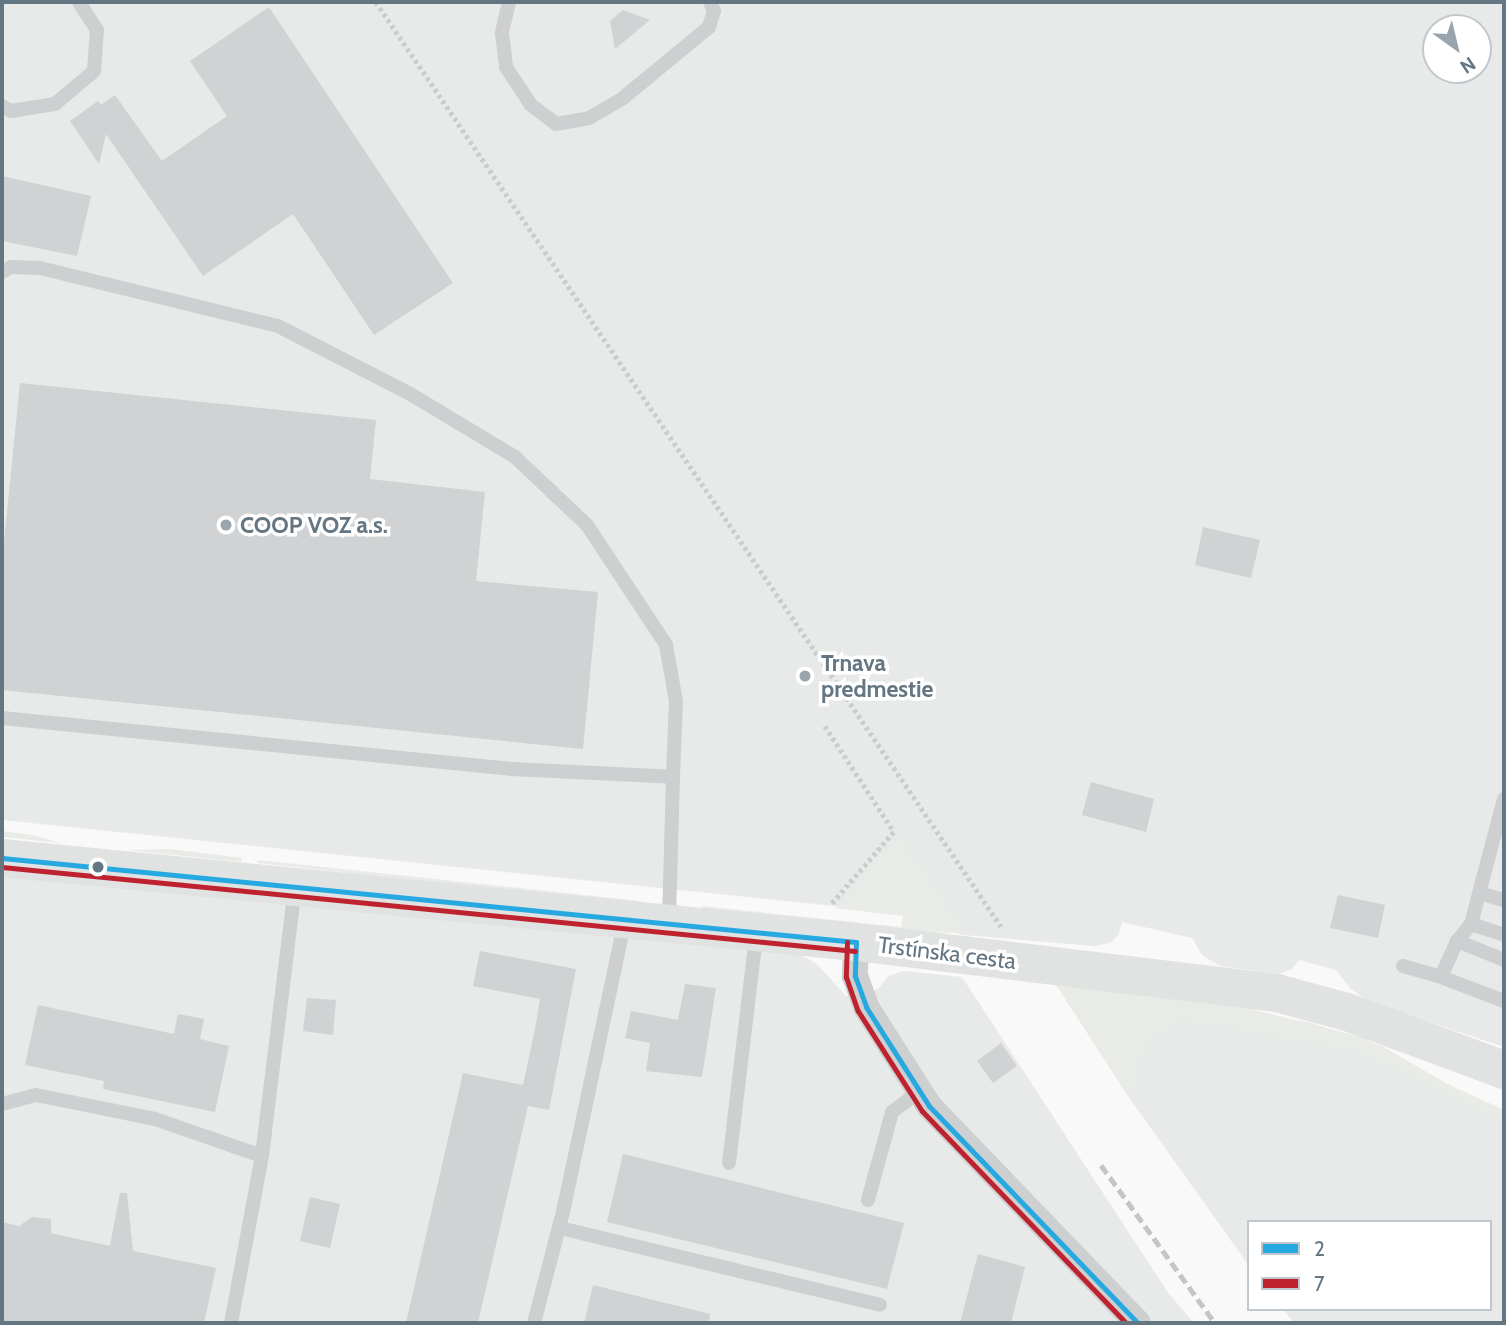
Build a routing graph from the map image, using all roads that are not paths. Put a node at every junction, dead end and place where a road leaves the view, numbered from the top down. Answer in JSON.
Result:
{"nodes":[{"id":1,"x":79,"y":2,"type":"edge"},
{"id":2,"x":509,"y":2,"type":"edge"},
{"id":3,"x":710,"y":2,"type":"edge"},
{"id":4,"x":2,"y":106,"type":"edge"},
{"id":5,"x":2,"y":272,"type":"edge"},
{"id":6,"x":2,"y":718,"type":"edge"},
{"id":7,"x":673,"y":777,"type":"junction"},
{"id":8,"x":1504,"y":799,"type":"edge"},
{"id":9,"x":2,"y":858,"type":"edge"},
{"id":10,"x":1489,"y":858,"type":"junction"},
{"id":11,"x":1504,"y":863,"type":"edge"},
{"id":12,"x":295,"y":886,"type":"junction"},
{"id":13,"x":1479,"y":893,"type":"junction"},
{"id":14,"x":1504,"y":900,"type":"edge"},
{"id":15,"x":625,"y":919,"type":"junction"},
{"id":16,"x":669,"y":924,"type":"junction"},
{"id":17,"x":1471,"y":924,"type":"junction"},
{"id":18,"x":756,"y":932,"type":"junction"},
{"id":19,"x":1504,"y":935,"type":"edge"},
{"id":20,"x":1457,"y":941,"type":"junction"},
{"id":21,"x":856,"y":942,"type":"junction"},
{"id":22,"x":1504,"y":960,"type":"edge"},
{"id":23,"x":1404,"y":966,"type":"dead end"},
{"id":24,"x":1441,"y":977,"type":"junction"},
{"id":25,"x":1504,"y":1002,"type":"edge"},
{"id":26,"x":1504,"y":1070,"type":"edge"},
{"id":27,"x":920,"y":1091,"type":"junction"},
{"id":28,"x":2,"y":1104,"type":"edge"},
{"id":29,"x":262,"y":1156,"type":"junction"},
{"id":30,"x":729,"y":1163,"type":"dead end"},
{"id":31,"x":868,"y":1200,"type":"dead end"},
{"id":32,"x":560,"y":1228,"type":"junction"},
{"id":33,"x":880,"y":1305,"type":"dead end"},
{"id":34,"x":1133,"y":1321,"type":"edge"},
{"id":35,"x":231,"y":1323,"type":"edge"},
{"id":36,"x":534,"y":1323,"type":"edge"}],
"edges":[{"from":1,"to":4,"type":"lane"},
{"from":2,"to":3,"type":"lane"},
{"from":5,"to":7,"type":"lane"},
{"from":6,"to":7,"type":"lane"},
{"from":7,"to":16,"type":"lane"},
{"from":8,"to":10,"type":"lane"},
{"from":9,"to":12,"type":"main road","name":"Trstínska cesta"},
{"from":10,"to":11,"type":"lane"},
{"from":10,"to":13,"type":"lane"},
{"from":12,"to":15,"type":"main road","name":"Trstínska cesta"},
{"from":12,"to":29,"type":"lane"},
{"from":13,"to":14,"type":"lane"},
{"from":13,"to":17,"type":"lane"},
{"from":15,"to":16,"type":"main road","name":"Trstínska cesta"},
{"from":15,"to":32,"type":"lane"},
{"from":16,"to":18,"type":"main road","name":"Trstínska cesta"},
{"from":17,"to":19,"type":"lane"},
{"from":17,"to":20,"type":"lane"},
{"from":18,"to":21,"type":"main road","name":"Trstínska cesta"},
{"from":18,"to":30,"type":"lane"},
{"from":20,"to":22,"type":"lane"},
{"from":20,"to":24,"type":"lane"},
{"from":21,"to":26,"type":"main road","name":"Trstínska cesta"},
{"from":21,"to":27,"type":"street"},
{"from":23,"to":24,"type":"lane"},
{"from":24,"to":25,"type":"lane"},
{"from":27,"to":31,"type":"lane"},
{"from":27,"to":34,"type":"street"},
{"from":28,"to":29,"type":"lane"},
{"from":29,"to":35,"type":"lane"},
{"from":32,"to":33,"type":"lane"},
{"from":32,"to":36,"type":"lane"}]}
